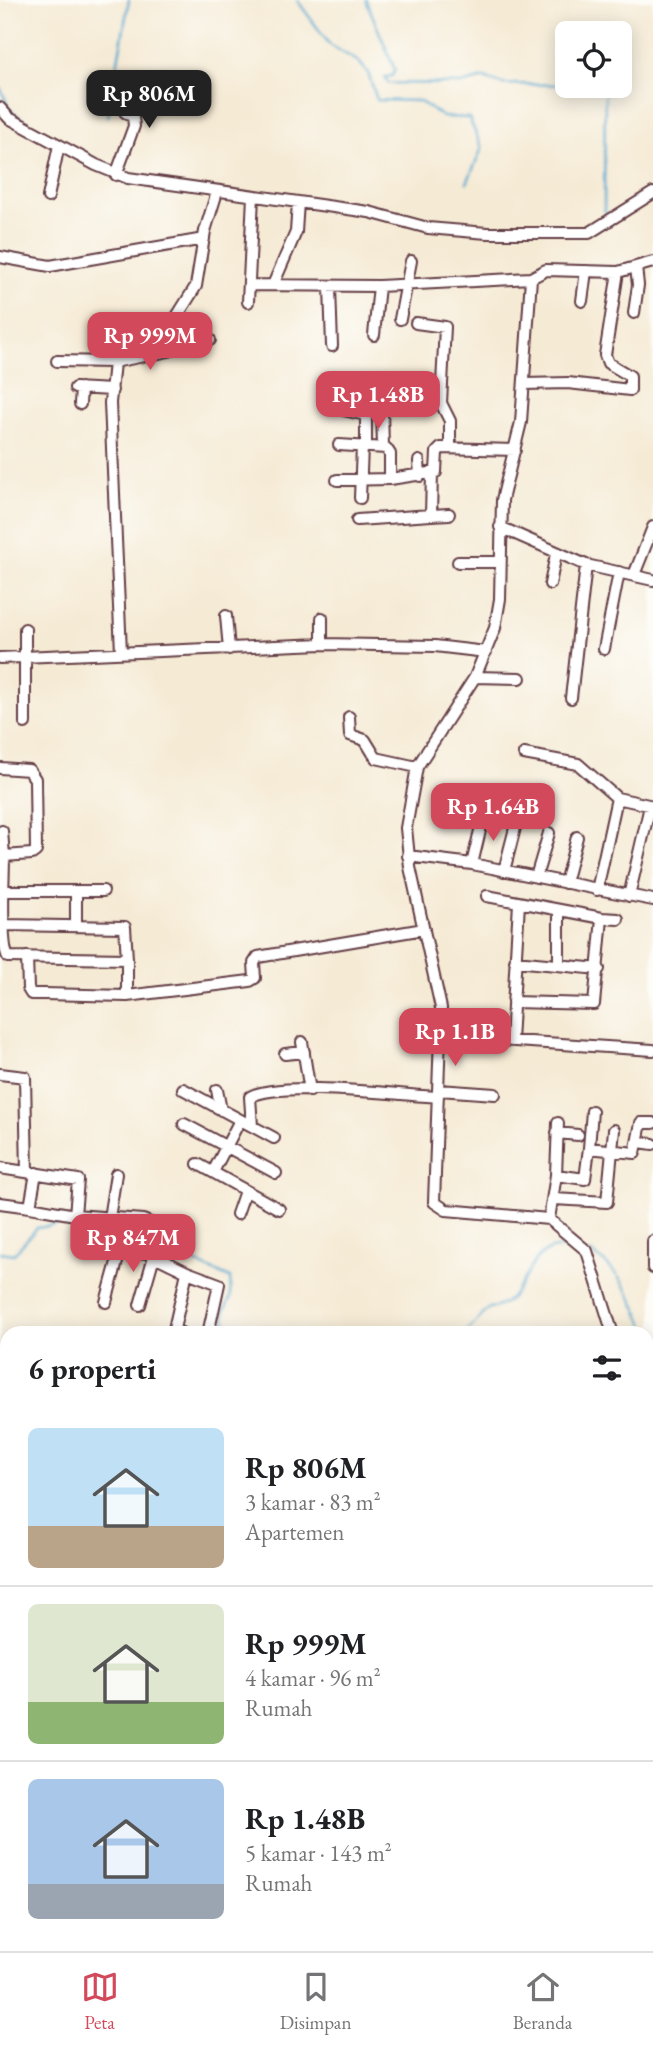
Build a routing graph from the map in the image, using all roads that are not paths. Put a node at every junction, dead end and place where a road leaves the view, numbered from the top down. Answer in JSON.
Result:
{"nodes":[{"id":1,"x":121,"y":98,"type":"dead end"},
{"id":2,"x":0,"y":108,"type":"edge"},
{"id":3,"x":59,"y":145,"type":"junction"},
{"id":4,"x":118,"y":170,"type":"junction"},
{"id":5,"x":217,"y":192,"type":"junction"},
{"id":6,"x":652,"y":194,"type":"edge"},
{"id":7,"x":253,"y":196,"type":"junction"},
{"id":8,"x":48,"y":197,"type":"dead end"},
{"id":9,"x":298,"y":202,"type":"junction"},
{"id":10,"x":653,"y":207,"type":"edge"},
{"id":11,"x":204,"y":239,"type":"junction"},
{"id":12,"x":0,"y":257,"type":"edge"},
{"id":13,"x":411,"y":261,"type":"dead end"},
{"id":14,"x":653,"y":262,"type":"edge"},
{"id":15,"x":636,"y":267,"type":"junction"},
{"id":16,"x":586,"y":271,"type":"junction"},
{"id":17,"x":618,"y":272,"type":"junction"},
{"id":18,"x":531,"y":278,"type":"junction"},
{"id":19,"x":408,"y":284,"type":"junction"},
{"id":20,"x":250,"y":285,"type":"junction"},
{"id":21,"x":273,"y":285,"type":"junction"},
{"id":22,"x":379,"y":285,"type":"junction"},
{"id":23,"x":330,"y":287,"type":"junction"},
{"id":24,"x":582,"y":301,"type":"dead end"},
{"id":25,"x":248,"y":302,"type":"dead end"},
{"id":26,"x":634,"y":313,"type":"dead end"},
{"id":27,"x":400,"y":320,"type":"dead end"},
{"id":28,"x":416,"y":323,"type":"dead end"},
{"id":29,"x":374,"y":335,"type":"dead end"},
{"id":30,"x":171,"y":339,"type":"junction"},
{"id":31,"x":210,"y":340,"type":"dead end"},
{"id":32,"x":332,"y":345,"type":"dead end"},
{"id":33,"x":57,"y":361,"type":"dead end"},
{"id":34,"x":114,"y":362,"type":"junction"},
{"id":35,"x":524,"y":384,"type":"junction"},
{"id":36,"x":112,"y":390,"type":"junction"},
{"id":37,"x":80,"y":404,"type":"dead end"},
{"id":38,"x":382,"y":408,"type":"dead end"},
{"id":39,"x":343,"y":410,"type":"dead end"},
{"id":40,"x":339,"y":445,"type":"dead end"},
{"id":41,"x":364,"y":446,"type":"junction"},
{"id":42,"x":383,"y":447,"type":"junction"},
{"id":43,"x":450,"y":448,"type":"junction"},
{"id":44,"x":515,"y":450,"type":"junction"},
{"id":45,"x":419,"y":461,"type":"dead end"},
{"id":46,"x":426,"y":475,"type":"junction"},
{"id":47,"x":390,"y":479,"type":"junction"},
{"id":48,"x":337,"y":480,"type":"dead end"},
{"id":49,"x":362,"y":480,"type":"junction"},
{"id":50,"x":360,"y":498,"type":"dead end"},
{"id":51,"x":449,"y":514,"type":"dead end"},
{"id":52,"x":431,"y":515,"type":"junction"},
{"id":53,"x":358,"y":520,"type":"dead end"},
{"id":54,"x":500,"y":527,"type":"junction"},
{"id":55,"x":653,"y":527,"type":"edge"},
{"id":56,"x":556,"y":554,"type":"junction"},
{"id":57,"x":458,"y":562,"type":"dead end"},
{"id":58,"x":500,"y":562,"type":"junction"},
{"id":59,"x":586,"y":565,"type":"junction"},
{"id":60,"x":619,"y":572,"type":"junction"},
{"id":61,"x":634,"y":575,"type":"junction"},
{"id":62,"x":653,"y":580,"type":"edge"},
{"id":63,"x":550,"y":584,"type":"dead end"},
{"id":64,"x":226,"y":616,"type":"dead end"},
{"id":65,"x":322,"y":618,"type":"dead end"},
{"id":66,"x":25,"y":629,"type":"dead end"},
{"id":67,"x":322,"y":644,"type":"junction"},
{"id":68,"x":229,"y":649,"type":"junction"},
{"id":69,"x":604,"y":649,"type":"dead end"},
{"id":70,"x":121,"y":652,"type":"junction"},
{"id":71,"x":486,"y":652,"type":"junction"},
{"id":72,"x":23,"y":657,"type":"junction"},
{"id":73,"x":0,"y":658,"type":"edge"},
{"id":74,"x":475,"y":677,"type":"junction"},
{"id":75,"x":520,"y":678,"type":"dead end"},
{"id":76,"x":571,"y":698,"type":"dead end"},
{"id":77,"x":349,"y":717,"type":"dead end"},
{"id":78,"x":25,"y":723,"type":"dead end"},
{"id":79,"x":524,"y":754,"type":"dead end"},
{"id":80,"x":417,"y":767,"type":"junction"},
{"id":81,"x":0,"y":768,"type":"edge"},
{"id":82,"x":617,"y":798,"type":"junction"},
{"id":83,"x":652,"y":806,"type":"edge"},
{"id":84,"x":484,"y":814,"type":"dead end"},
{"id":85,"x":516,"y":824,"type":"dead end"},
{"id":86,"x":2,"y":831,"type":"edge"},
{"id":87,"x":549,"y":833,"type":"dead end"},
{"id":88,"x":577,"y":837,"type":"dead end"},
{"id":89,"x":4,"y":856,"type":"junction"},
{"id":90,"x":408,"y":856,"type":"junction"},
{"id":91,"x":472,"y":864,"type":"junction"},
{"id":92,"x":504,"y":871,"type":"junction"},
{"id":93,"x":536,"y":877,"type":"junction"},
{"id":94,"x":565,"y":883,"type":"junction"},
{"id":95,"x":597,"y":890,"type":"junction"},
{"id":96,"x":5,"y":891,"type":"junction"},
{"id":97,"x":76,"y":891,"type":"junction"},
{"id":98,"x":103,"y":891,"type":"dead end"},
{"id":99,"x":487,"y":896,"type":"dead end"},
{"id":100,"x":629,"y":896,"type":"junction"},
{"id":101,"x":653,"y":901,"type":"edge"},
{"id":102,"x":519,"y":903,"type":"junction"},
{"id":103,"x":559,"y":911,"type":"junction"},
{"id":104,"x":602,"y":918,"type":"junction"},
{"id":105,"x":618,"y":919,"type":"dead end"},
{"id":106,"x":4,"y":925,"type":"junction"},
{"id":107,"x":76,"y":926,"type":"junction"},
{"id":108,"x":425,"y":933,"type":"junction"},
{"id":109,"x":27,"y":957,"type":"junction"},
{"id":110,"x":127,"y":960,"type":"junction"},
{"id":111,"x":515,"y":961,"type":"junction"},
{"id":112,"x":559,"y":965,"type":"junction"},
{"id":113,"x":599,"y":969,"type":"junction"},
{"id":114,"x":127,"y":996,"type":"junction"},
{"id":115,"x":513,"y":1002,"type":"junction"},
{"id":116,"x":440,"y":1036,"type":"junction"},
{"id":117,"x":510,"y":1041,"type":"junction"},
{"id":118,"x":653,"y":1050,"type":"edge"},
{"id":119,"x":285,"y":1054,"type":"dead end"},
{"id":120,"x":0,"y":1074,"type":"edge"},
{"id":121,"x":183,"y":1089,"type":"dead end"},
{"id":122,"x":217,"y":1090,"type":"dead end"},
{"id":123,"x":310,"y":1091,"type":"junction"},
{"id":124,"x":438,"y":1093,"type":"junction"},
{"id":125,"x":495,"y":1094,"type":"dead end"},
{"id":126,"x":221,"y":1110,"type":"junction"},
{"id":127,"x":592,"y":1111,"type":"dead end"},
{"id":128,"x":240,"y":1120,"type":"junction"},
{"id":129,"x":653,"y":1123,"type":"edge"},
{"id":130,"x":184,"y":1125,"type":"dead end"},
{"id":131,"x":251,"y":1126,"type":"junction"},
{"id":132,"x":614,"y":1130,"type":"dead end"},
{"id":133,"x":579,"y":1135,"type":"dead end"},
{"id":134,"x":274,"y":1138,"type":"dead end"},
{"id":135,"x":639,"y":1142,"type":"junction"},
{"id":136,"x":653,"y":1143,"type":"edge"},
{"id":137,"x":227,"y":1147,"type":"junction"},
{"id":138,"x":589,"y":1148,"type":"junction"},
{"id":139,"x":613,"y":1151,"type":"junction"},
{"id":140,"x":198,"y":1164,"type":"dead end"},
{"id":141,"x":0,"y":1168,"type":"edge"},
{"id":142,"x":32,"y":1172,"type":"junction"},
{"id":143,"x":213,"y":1172,"type":"junction"},
{"id":144,"x":276,"y":1173,"type":"dead end"},
{"id":145,"x":116,"y":1174,"type":"dead end"},
{"id":146,"x":556,"y":1175,"type":"junction"},
{"id":147,"x":245,"y":1191,"type":"junction"},
{"id":148,"x":554,"y":1199,"type":"junction"},
{"id":149,"x":0,"y":1203,"type":"edge"},
{"id":150,"x":30,"y":1207,"type":"junction"},
{"id":151,"x":279,"y":1209,"type":"dead end"},
{"id":152,"x":237,"y":1214,"type":"dead end"},
{"id":153,"x":75,"y":1215,"type":"junction"},
{"id":154,"x":109,"y":1218,"type":"junction"},
{"id":155,"x":549,"y":1219,"type":"junction"},
{"id":156,"x":653,"y":1241,"type":"edge"},
{"id":157,"x":156,"y":1250,"type":"junction"},
{"id":158,"x":653,"y":1268,"type":"edge"},
{"id":159,"x":187,"y":1272,"type":"junction"},
{"id":160,"x":106,"y":1302,"type":"dead end"},
{"id":161,"x":141,"y":1305,"type":"dead end"},
{"id":162,"x":175,"y":1326,"type":"edge"},
{"id":163,"x":210,"y":1326,"type":"edge"},
{"id":164,"x":611,"y":1326,"type":"edge"}],
"edges":[{"from":1,"to":4,"type":"street"},
{"from":2,"to":3,"type":"street"},
{"from":3,"to":4,"type":"street"},
{"from":3,"to":8,"type":"street"},
{"from":4,"to":5,"type":"street"},
{"from":5,"to":7,"type":"street"},
{"from":5,"to":11,"type":"street"},
{"from":6,"to":9,"type":"street"},
{"from":6,"to":10,"type":"street"},
{"from":7,"to":9,"type":"street"},
{"from":7,"to":20,"type":"street"},
{"from":9,"to":21,"type":"street"},
{"from":11,"to":12,"type":"street"},
{"from":11,"to":30,"type":"street"},
{"from":13,"to":19,"type":"street"},
{"from":14,"to":15,"type":"street"},
{"from":15,"to":17,"type":"street"},
{"from":15,"to":26,"type":"street"},
{"from":16,"to":17,"type":"street"},
{"from":16,"to":18,"type":"street"},
{"from":16,"to":24,"type":"street"},
{"from":17,"to":35,"type":"street"},
{"from":18,"to":19,"type":"street"},
{"from":18,"to":35,"type":"street"},
{"from":19,"to":22,"type":"street"},
{"from":19,"to":27,"type":"street"},
{"from":20,"to":21,"type":"street"},
{"from":20,"to":25,"type":"street"},
{"from":21,"to":23,"type":"street"},
{"from":22,"to":23,"type":"street"},
{"from":22,"to":29,"type":"street"},
{"from":23,"to":32,"type":"street"},
{"from":28,"to":43,"type":"street"},
{"from":30,"to":31,"type":"street"},
{"from":30,"to":34,"type":"street"},
{"from":33,"to":34,"type":"street"},
{"from":34,"to":36,"type":"street"},
{"from":35,"to":44,"type":"street"},
{"from":36,"to":37,"type":"street"},
{"from":36,"to":70,"type":"street"},
{"from":38,"to":42,"type":"street"},
{"from":39,"to":41,"type":"street"},
{"from":40,"to":41,"type":"street"},
{"from":41,"to":42,"type":"street"},
{"from":41,"to":49,"type":"street"},
{"from":42,"to":47,"type":"street"},
{"from":43,"to":44,"type":"street"},
{"from":43,"to":46,"type":"street"},
{"from":44,"to":54,"type":"street"},
{"from":45,"to":46,"type":"street"},
{"from":46,"to":47,"type":"street"},
{"from":46,"to":52,"type":"street"},
{"from":47,"to":49,"type":"street"},
{"from":48,"to":49,"type":"street"},
{"from":49,"to":50,"type":"street"},
{"from":51,"to":52,"type":"street"},
{"from":52,"to":53,"type":"street"},
{"from":54,"to":56,"type":"street"},
{"from":54,"to":58,"type":"street"},
{"from":55,"to":61,"type":"street"},
{"from":56,"to":59,"type":"street"},
{"from":56,"to":63,"type":"street"},
{"from":57,"to":58,"type":"street"},
{"from":58,"to":71,"type":"street"},
{"from":59,"to":60,"type":"street"},
{"from":59,"to":76,"type":"street"},
{"from":60,"to":61,"type":"street"},
{"from":60,"to":69,"type":"street"},
{"from":61,"to":62,"type":"street"},
{"from":64,"to":68,"type":"street"},
{"from":65,"to":67,"type":"street"},
{"from":66,"to":72,"type":"street"},
{"from":67,"to":68,"type":"street"},
{"from":67,"to":71,"type":"street"},
{"from":68,"to":70,"type":"street"},
{"from":70,"to":72,"type":"street"},
{"from":71,"to":74,"type":"street"},
{"from":72,"to":73,"type":"street"},
{"from":72,"to":78,"type":"street"},
{"from":74,"to":75,"type":"street"},
{"from":74,"to":80,"type":"street"},
{"from":77,"to":80,"type":"street"},
{"from":79,"to":82,"type":"street"},
{"from":80,"to":90,"type":"street"},
{"from":81,"to":89,"type":"street"},
{"from":82,"to":83,"type":"street"},
{"from":82,"to":95,"type":"street"},
{"from":83,"to":100,"type":"street"},
{"from":84,"to":91,"type":"street"},
{"from":85,"to":92,"type":"street"},
{"from":86,"to":89,"type":"street"},
{"from":87,"to":93,"type":"street"},
{"from":88,"to":94,"type":"street"},
{"from":89,"to":96,"type":"street"},
{"from":90,"to":91,"type":"street"},
{"from":90,"to":108,"type":"street"},
{"from":91,"to":92,"type":"street"},
{"from":92,"to":93,"type":"street"},
{"from":93,"to":94,"type":"street"},
{"from":94,"to":95,"type":"street"},
{"from":95,"to":100,"type":"street"},
{"from":96,"to":97,"type":"street"},
{"from":96,"to":106,"type":"street"},
{"from":97,"to":98,"type":"street"},
{"from":97,"to":107,"type":"street"},
{"from":99,"to":102,"type":"street"},
{"from":100,"to":101,"type":"street"},
{"from":102,"to":103,"type":"street"},
{"from":102,"to":111,"type":"street"},
{"from":103,"to":104,"type":"street"},
{"from":103,"to":112,"type":"street"},
{"from":104,"to":105,"type":"street"},
{"from":104,"to":113,"type":"street"},
{"from":106,"to":107,"type":"street"},
{"from":106,"to":109,"type":"street"},
{"from":107,"to":110,"type":"street"},
{"from":108,"to":114,"type":"street"},
{"from":108,"to":116,"type":"street"},
{"from":109,"to":110,"type":"street"},
{"from":109,"to":114,"type":"street"},
{"from":110,"to":114,"type":"street"},
{"from":111,"to":112,"type":"street"},
{"from":111,"to":115,"type":"street"},
{"from":112,"to":113,"type":"street"},
{"from":113,"to":115,"type":"street"},
{"from":115,"to":117,"type":"street"},
{"from":116,"to":117,"type":"street"},
{"from":116,"to":124,"type":"street"},
{"from":117,"to":118,"type":"street"},
{"from":119,"to":123,"type":"street"},
{"from":120,"to":142,"type":"street"},
{"from":121,"to":126,"type":"street"},
{"from":122,"to":126,"type":"street"},
{"from":123,"to":124,"type":"street"},
{"from":123,"to":131,"type":"street"},
{"from":124,"to":125,"type":"street"},
{"from":124,"to":155,"type":"street"},
{"from":126,"to":128,"type":"street"},
{"from":127,"to":138,"type":"street"},
{"from":128,"to":131,"type":"street"},
{"from":128,"to":137,"type":"street"},
{"from":129,"to":135,"type":"street"},
{"from":130,"to":137,"type":"street"},
{"from":131,"to":134,"type":"street"},
{"from":132,"to":139,"type":"street"},
{"from":133,"to":146,"type":"street"},
{"from":135,"to":136,"type":"street"},
{"from":135,"to":139,"type":"street"},
{"from":137,"to":143,"type":"street"},
{"from":137,"to":144,"type":"street"},
{"from":138,"to":139,"type":"street"},
{"from":138,"to":146,"type":"street"},
{"from":139,"to":148,"type":"street"},
{"from":140,"to":143,"type":"street"},
{"from":141,"to":142,"type":"street"},
{"from":142,"to":150,"type":"street"},
{"from":142,"to":153,"type":"street"},
{"from":143,"to":147,"type":"street"},
{"from":145,"to":154,"type":"street"},
{"from":146,"to":148,"type":"street"},
{"from":147,"to":151,"type":"street"},
{"from":147,"to":152,"type":"street"},
{"from":148,"to":155,"type":"street"},
{"from":149,"to":150,"type":"street"},
{"from":150,"to":153,"type":"street"},
{"from":153,"to":154,"type":"street"},
{"from":154,"to":157,"type":"street"},
{"from":155,"to":164,"type":"street"},
{"from":156,"to":158,"type":"street"},
{"from":157,"to":159,"type":"street"},
{"from":157,"to":160,"type":"street"},
{"from":157,"to":161,"type":"street"},
{"from":159,"to":162,"type":"street"},
{"from":159,"to":163,"type":"street"}]}
